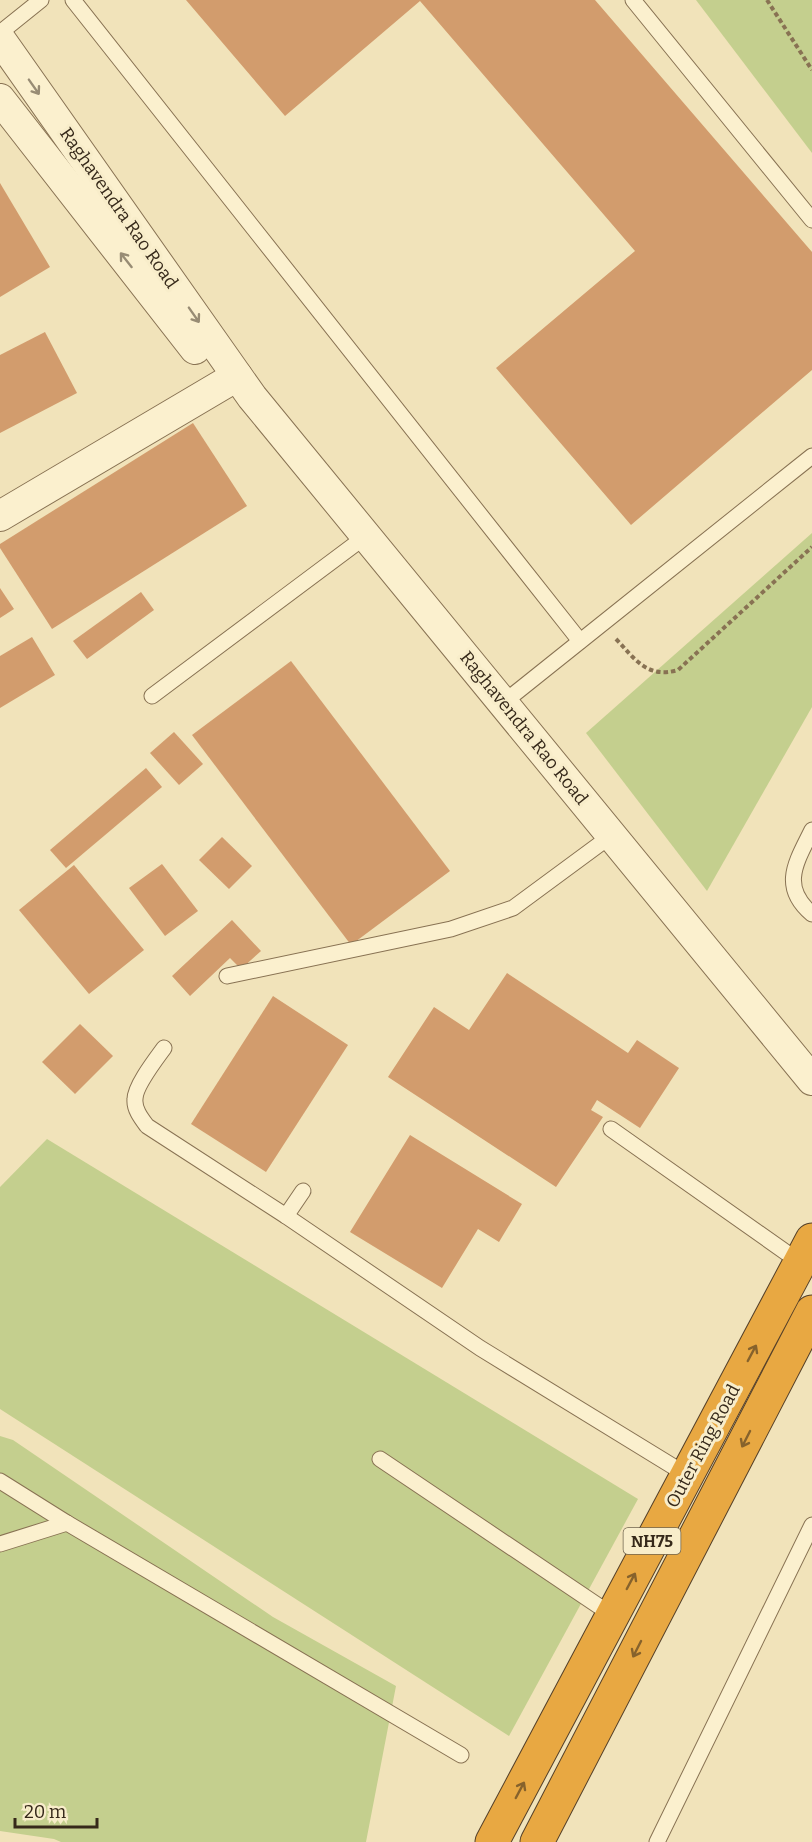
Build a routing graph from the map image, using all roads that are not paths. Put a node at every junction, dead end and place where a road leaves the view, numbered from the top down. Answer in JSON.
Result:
{"nodes":[{"id":1,"x":41,"y":0,"type":"edge"},
{"id":2,"x":73,"y":0,"type":"edge"},
{"id":3,"x":633,"y":0,"type":"edge"},
{"id":4,"x":0,"y":33,"type":"edge"},
{"id":5,"x":0,"y":39,"type":"edge"},
{"id":6,"x":0,"y":99,"type":"edge"},
{"id":7,"x":812,"y":220,"type":"edge"},
{"id":8,"x":237,"y":376,"type":"junction"},
{"id":9,"x":812,"y":456,"type":"edge"},
{"id":10,"x":0,"y":516,"type":"edge"},
{"id":11,"x":366,"y":536,"type":"junction"},
{"id":12,"x":580,"y":641,"type":"junction"},
{"id":13,"x":152,"y":696,"type":"dead end"},
{"id":14,"x":503,"y":703,"type":"junction"},
{"id":15,"x":812,"y":830,"type":"edge"},
{"id":16,"x":612,"y":835,"type":"junction"},
{"id":17,"x":812,"y":914,"type":"edge"},
{"id":18,"x":228,"y":976,"type":"dead end"},
{"id":19,"x":164,"y":1048,"type":"dead end"},
{"id":20,"x":812,"y":1080,"type":"edge"},
{"id":21,"x":611,"y":1129,"type":"dead end"},
{"id":22,"x":303,"y":1191,"type":"dead end"},
{"id":23,"x":286,"y":1216,"type":"junction"},
{"id":24,"x":806,"y":1252,"type":"edge"},
{"id":25,"x":812,"y":1312,"type":"edge"},
{"id":26,"x":380,"y":1459,"type":"dead end"},
{"id":27,"x":687,"y":1475,"type":"junction"},
{"id":28,"x":0,"y":1481,"type":"edge"},
{"id":29,"x":67,"y":1523,"type":"junction"},
{"id":30,"x":812,"y":1525,"type":"edge"},
{"id":31,"x":0,"y":1545,"type":"edge"},
{"id":32,"x":612,"y":1615,"type":"junction"},
{"id":33,"x":461,"y":1755,"type":"dead end"},
{"id":34,"x":492,"y":1842,"type":"edge"},
{"id":35,"x":537,"y":1842,"type":"edge"},
{"id":36,"x":657,"y":1842,"type":"edge"}],
"edges":[{"from":1,"to":4,"type":"lane"},
{"from":2,"to":12,"type":"lane"},
{"from":3,"to":7,"type":"lane"},
{"from":5,"to":8,"type":"street","name":"Raghavendra Rao Road","one_way":true},
{"from":8,"to":6,"type":"street","name":"Raghavendra Rao Road","one_way":true},
{"from":8,"to":10,"type":"street"},
{"from":8,"to":11,"type":"street","name":"Raghavendra Rao Road"},
{"from":9,"to":12,"type":"lane"},
{"from":11,"to":13,"type":"lane"},
{"from":11,"to":14,"type":"street","name":"Raghavendra Rao Road"},
{"from":12,"to":14,"type":"lane"},
{"from":14,"to":16,"type":"street","name":"Raghavendra Rao Road"},
{"from":15,"to":17,"type":"lane"},
{"from":16,"to":18,"type":"lane"},
{"from":16,"to":20,"type":"street","name":"Raghavendra Rao Road"},
{"from":19,"to":23,"type":"lane"},
{"from":21,"to":24,"type":"lane"},
{"from":22,"to":23,"type":"lane"},
{"from":23,"to":27,"type":"lane"},
{"from":27,"to":24,"type":"highway","name":"Outer Ring Road","number":"NH75","one_way":true},
{"from":25,"to":35,"type":"highway","name":"Outer Ring Road","number":"NH75","one_way":true},
{"from":26,"to":32,"type":"lane"},
{"from":32,"to":27,"type":"highway","name":"Outer Ring Road","number":"NH75","one_way":true},
{"from":28,"to":29,"type":"lane"},
{"from":29,"to":31,"type":"lane"},
{"from":29,"to":33,"type":"lane"},
{"from":30,"to":36,"type":"lane"},
{"from":34,"to":32,"type":"highway","name":"Outer Ring Road","number":"NH75","one_way":true}]}
